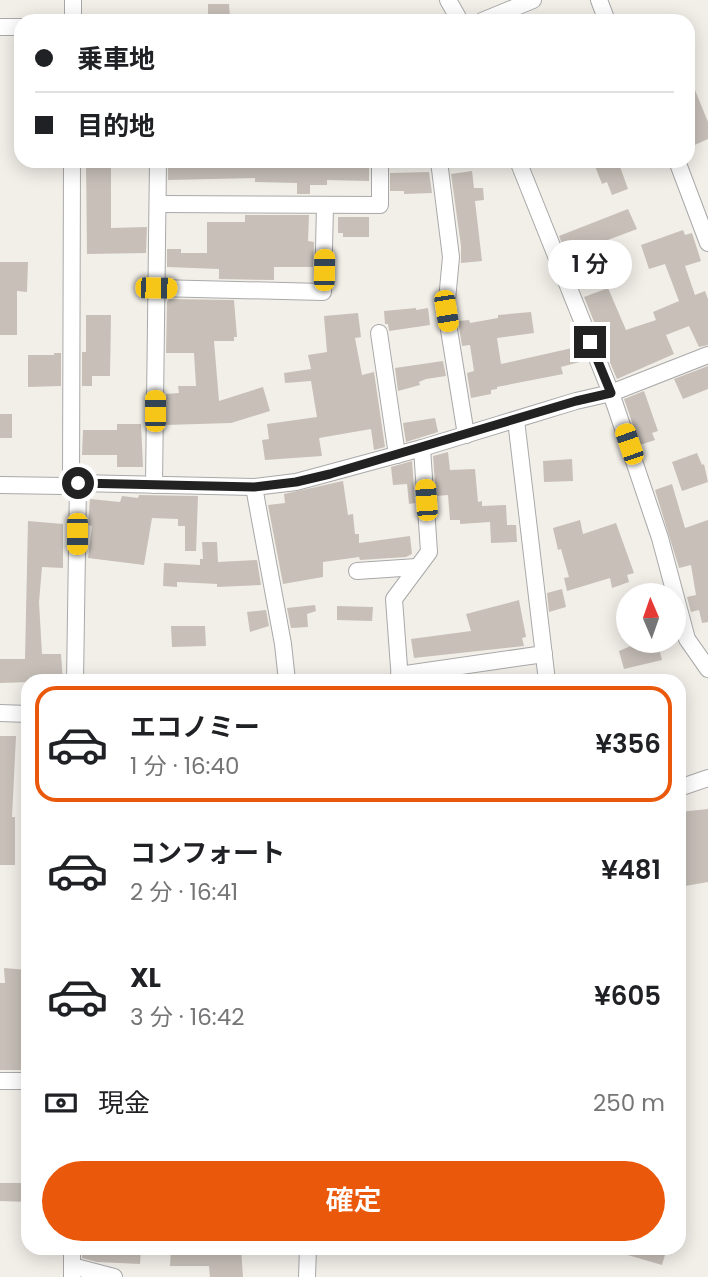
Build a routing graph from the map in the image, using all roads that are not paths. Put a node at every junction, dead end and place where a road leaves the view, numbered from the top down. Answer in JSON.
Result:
{"nodes":[{"id":1,"x":533,"y":0,"type":"edge"},
{"id":2,"x":499,"y":14,"type":"edge"},
{"id":3,"x":72,"y":168,"type":"edge"},
{"id":4,"x":158,"y":168,"type":"edge"},
{"id":5,"x":380,"y":168,"type":"edge"},
{"id":6,"x":440,"y":168,"type":"edge"},
{"id":7,"x":522,"y":168,"type":"edge"},
{"id":8,"x":680,"y":168,"type":"edge"},
{"id":9,"x":158,"y":204,"type":"junction"},
{"id":10,"x":325,"y":206,"type":"junction"},
{"id":11,"x":708,"y":243,"type":"edge"},
{"id":12,"x":156,"y":288,"type":"junction"},
{"id":13,"x":379,"y":333,"type":"dead end"},
{"id":14,"x":708,"y":355,"type":"edge"},
{"id":15,"x":611,"y":393,"type":"junction"},
{"id":16,"x":516,"y":420,"type":"junction"},
{"id":17,"x":466,"y":435,"type":"junction"},
{"id":18,"x":422,"y":448,"type":"junction"},
{"id":19,"x":397,"y":455,"type":"junction"},
{"id":20,"x":74,"y":483,"type":"junction"},
{"id":21,"x":0,"y":485,"type":"edge"},
{"id":22,"x":154,"y":485,"type":"junction"},
{"id":23,"x":254,"y":487,"type":"junction"},
{"id":24,"x":417,"y":568,"type":"junction"},
{"id":25,"x":357,"y":571,"type":"dead end"},
{"id":26,"x":544,"y":654,"type":"junction"},
{"id":27,"x":708,"y":669,"type":"edge"},
{"id":28,"x":75,"y":674,"type":"edge"},
{"id":29,"x":286,"y":674,"type":"edge"},
{"id":30,"x":399,"y":674,"type":"edge"},
{"id":31,"x":423,"y":674,"type":"edge"},
{"id":32,"x":546,"y":674,"type":"edge"},
{"id":33,"x":0,"y":713,"type":"edge"},
{"id":34,"x":21,"y":714,"type":"edge"},
{"id":35,"x":708,"y":778,"type":"edge"},
{"id":36,"x":686,"y":786,"type":"edge"},
{"id":37,"x":0,"y":1081,"type":"edge"},
{"id":38,"x":21,"y":1081,"type":"edge"},
{"id":39,"x":308,"y":1255,"type":"edge"},
{"id":40,"x":72,"y":1272,"type":"edge"},
{"id":41,"x":114,"y":1277,"type":"edge"},
{"id":42,"x":307,"y":1277,"type":"edge"}],
"edges":[{"from":1,"to":2,"type":"street"},
{"from":3,"to":20,"type":"street"},
{"from":4,"to":9,"type":"street"},
{"from":5,"to":10,"type":"street"},
{"from":6,"to":17,"type":"street"},
{"from":7,"to":15,"type":"street"},
{"from":8,"to":11,"type":"street"},
{"from":9,"to":10,"type":"street"},
{"from":9,"to":12,"type":"street"},
{"from":10,"to":12,"type":"street"},
{"from":12,"to":22,"type":"street"},
{"from":13,"to":19,"type":"street"},
{"from":14,"to":15,"type":"street"},
{"from":15,"to":16,"type":"street"},
{"from":15,"to":27,"type":"street"},
{"from":16,"to":17,"type":"street"},
{"from":16,"to":26,"type":"street"},
{"from":17,"to":18,"type":"street"},
{"from":18,"to":19,"type":"street"},
{"from":18,"to":24,"type":"street"},
{"from":19,"to":23,"type":"street"},
{"from":20,"to":21,"type":"street"},
{"from":20,"to":22,"type":"street"},
{"from":20,"to":28,"type":"street"},
{"from":22,"to":23,"type":"street"},
{"from":23,"to":29,"type":"street"},
{"from":24,"to":25,"type":"street"},
{"from":24,"to":30,"type":"street"},
{"from":26,"to":31,"type":"street"},
{"from":26,"to":32,"type":"street"},
{"from":33,"to":34,"type":"street"},
{"from":35,"to":36,"type":"street"},
{"from":37,"to":38,"type":"street"},
{"from":39,"to":42,"type":"street"},
{"from":40,"to":41,"type":"street"}]}
